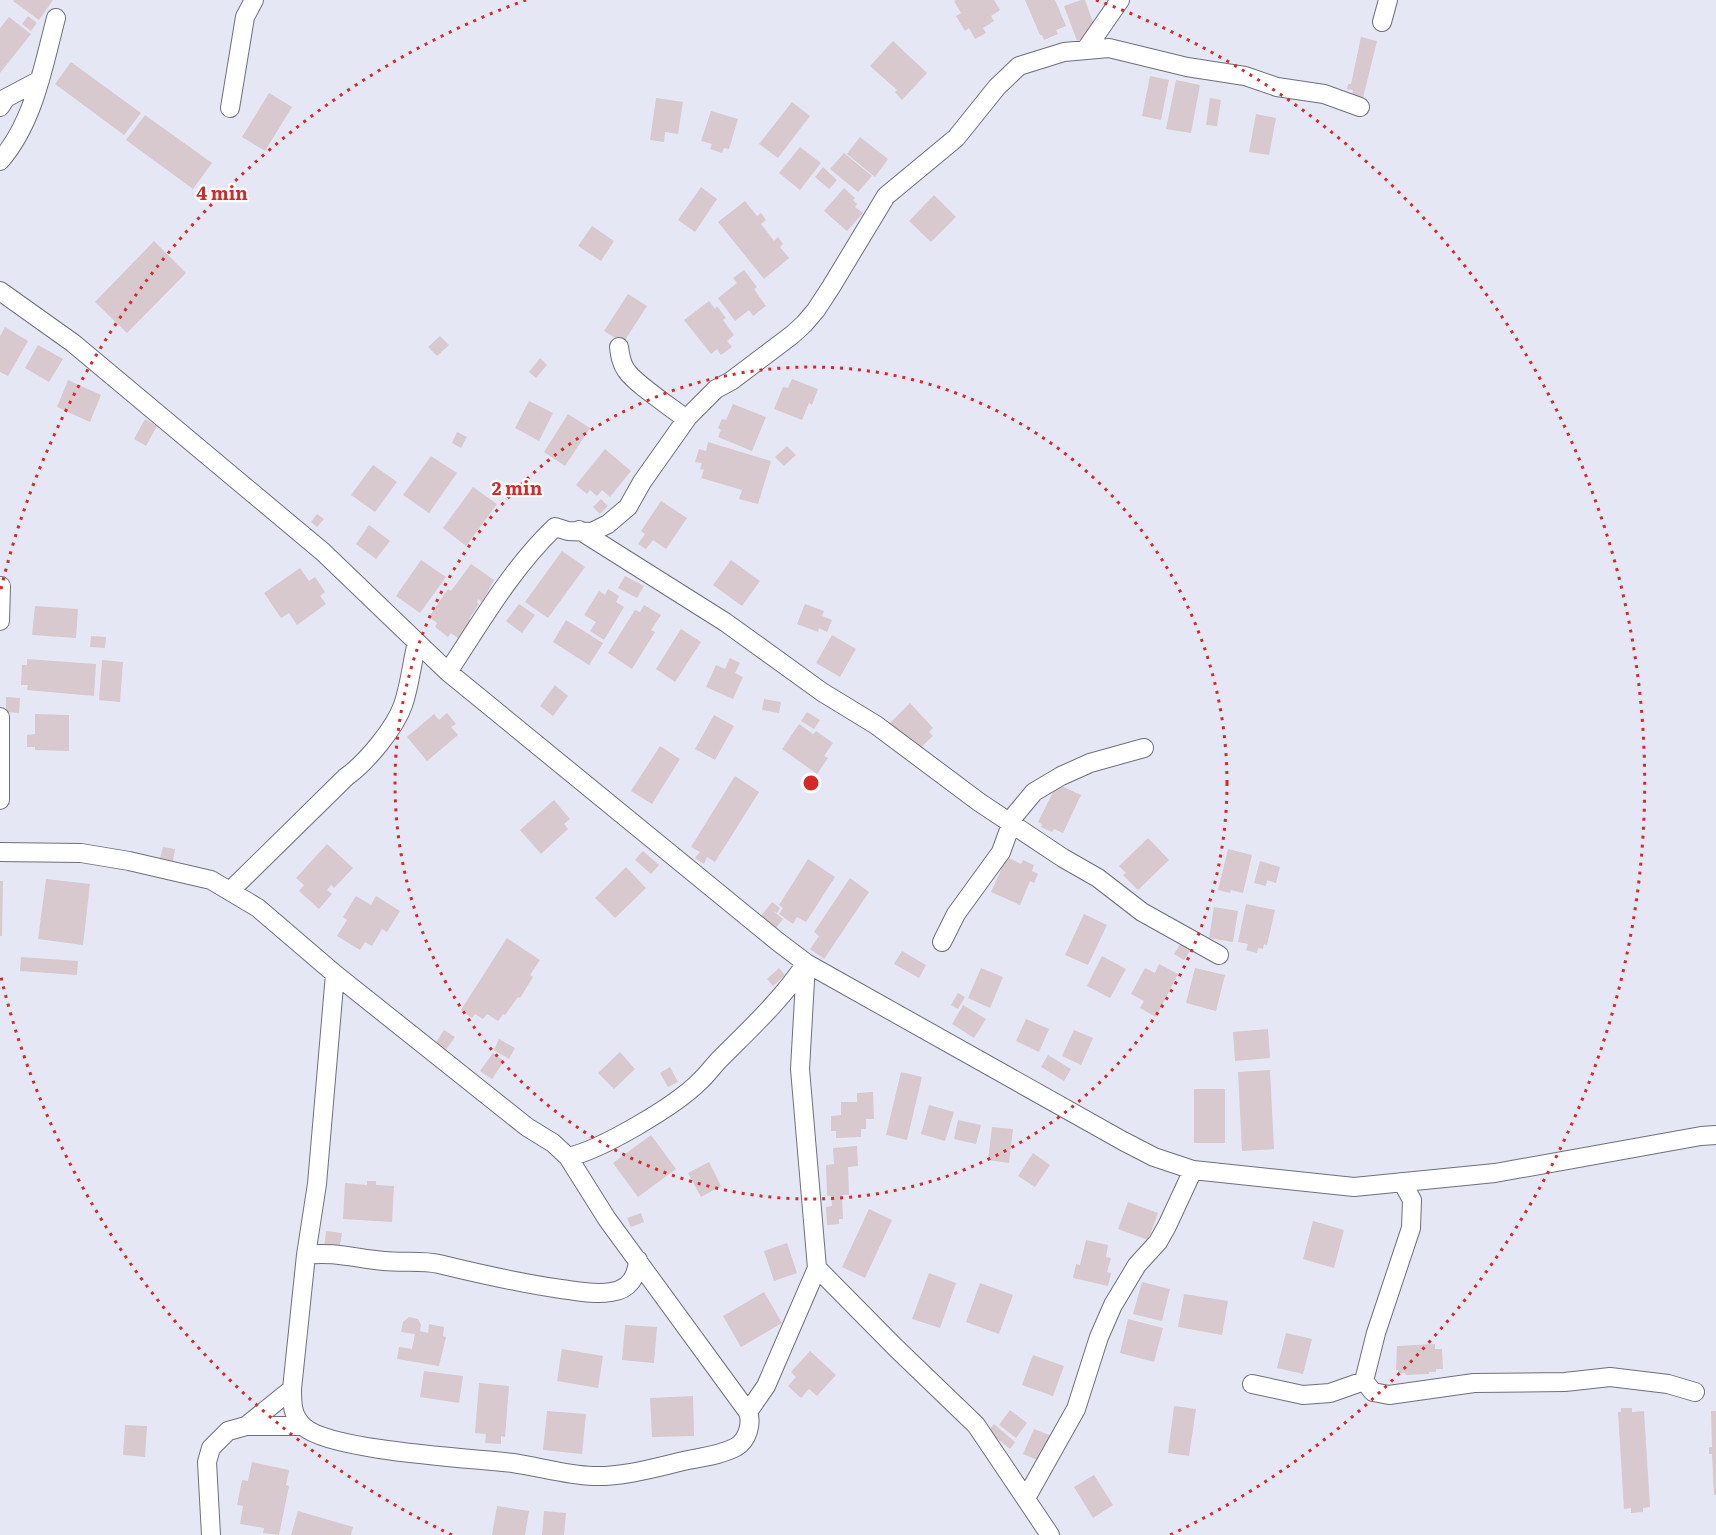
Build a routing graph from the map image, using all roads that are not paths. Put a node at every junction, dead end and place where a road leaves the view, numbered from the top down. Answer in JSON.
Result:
{"nodes":[{"id":1,"x":254,"y":0,"type":"edge"},
{"id":2,"x":1120,"y":0,"type":"edge"},
{"id":3,"x":1388,"y":0,"type":"edge"},
{"id":4,"x":56,"y":18,"type":"dead end"},
{"id":5,"x":1382,"y":22,"type":"dead end"},
{"id":6,"x":1086,"y":49,"type":"junction"},
{"id":7,"x":40,"y":80,"type":"junction"},
{"id":8,"x":0,"y":107,"type":"edge"},
{"id":9,"x":1360,"y":107,"type":"dead end"},
{"id":10,"x":230,"y":108,"type":"dead end"},
{"id":11,"x":0,"y":161,"type":"edge"},
{"id":12,"x":0,"y":291,"type":"edge"},
{"id":13,"x":619,"y":347,"type":"dead end"},
{"id":14,"x":686,"y":419,"type":"junction"},
{"id":15,"x":579,"y":530,"type":"junction"},
{"id":16,"x":1,"y":586,"type":"edge"},
{"id":17,"x":0,"y":621,"type":"edge"},
{"id":18,"x":417,"y":642,"type":"junction"},
{"id":19,"x":448,"y":672,"type":"junction"},
{"id":20,"x":0,"y":717,"type":"edge"},
{"id":21,"x":1144,"y":748,"type":"dead end"},
{"id":22,"x":0,"y":800,"type":"edge"},
{"id":23,"x":1011,"y":824,"type":"junction"},
{"id":24,"x":0,"y":852,"type":"edge"},
{"id":25,"x":230,"y":891,"type":"junction"},
{"id":26,"x":942,"y":942,"type":"dead end"},
{"id":27,"x":1219,"y":955,"type":"dead end"},
{"id":28,"x":806,"y":963,"type":"junction"},
{"id":29,"x":335,"y":974,"type":"junction"},
{"id":30,"x":1716,"y":1135,"type":"edge"},
{"id":31,"x":568,"y":1157,"type":"junction"},
{"id":32,"x":1193,"y":1170,"type":"junction"},
{"id":33,"x":1402,"y":1182,"type":"junction"},
{"id":34,"x":306,"y":1255,"type":"junction"},
{"id":35,"x":638,"y":1260,"type":"junction"},
{"id":36,"x":817,"y":1268,"type":"junction"},
{"id":37,"x":1364,"y":1381,"type":"junction"},
{"id":38,"x":1252,"y":1384,"type":"dead end"},
{"id":39,"x":292,"y":1389,"type":"junction"},
{"id":40,"x":1695,"y":1392,"type":"dead end"},
{"id":41,"x":748,"y":1412,"type":"junction"},
{"id":42,"x":246,"y":1426,"type":"junction"},
{"id":43,"x":303,"y":1426,"type":"junction"},
{"id":44,"x":1026,"y":1498,"type":"junction"},
{"id":45,"x":211,"y":1535,"type":"edge"},
{"id":46,"x":1050,"y":1535,"type":"edge"}],
"edges":[{"from":1,"to":10,"type":"street"},
{"from":2,"to":6,"type":"street"},
{"from":3,"to":5,"type":"street"},
{"from":4,"to":7,"type":"street"},
{"from":6,"to":9,"type":"street"},
{"from":6,"to":14,"type":"street"},
{"from":7,"to":8,"type":"street"},
{"from":7,"to":11,"type":"street"},
{"from":12,"to":18,"type":"street"},
{"from":13,"to":14,"type":"street"},
{"from":14,"to":15,"type":"street"},
{"from":15,"to":19,"type":"street"},
{"from":15,"to":23,"type":"street"},
{"from":16,"to":17,"type":"street"},
{"from":18,"to":19,"type":"street"},
{"from":18,"to":25,"type":"street"},
{"from":19,"to":28,"type":"street"},
{"from":20,"to":22,"type":"street"},
{"from":21,"to":23,"type":"street"},
{"from":23,"to":26,"type":"street"},
{"from":23,"to":27,"type":"street"},
{"from":24,"to":25,"type":"street"},
{"from":25,"to":29,"type":"street"},
{"from":28,"to":31,"type":"street"},
{"from":28,"to":32,"type":"street"},
{"from":28,"to":36,"type":"street"},
{"from":29,"to":31,"type":"street"},
{"from":29,"to":34,"type":"street"},
{"from":30,"to":33,"type":"street"},
{"from":31,"to":35,"type":"street"},
{"from":32,"to":33,"type":"street"},
{"from":32,"to":44,"type":"street"},
{"from":33,"to":37,"type":"street"},
{"from":34,"to":35,"type":"street"},
{"from":34,"to":39,"type":"street"},
{"from":35,"to":41,"type":"street"},
{"from":36,"to":41,"type":"street"},
{"from":36,"to":44,"type":"street"},
{"from":37,"to":38,"type":"street"},
{"from":37,"to":40,"type":"street"},
{"from":39,"to":42,"type":"street"},
{"from":39,"to":43,"type":"street"},
{"from":41,"to":43,"type":"street"},
{"from":42,"to":43,"type":"street"},
{"from":42,"to":45,"type":"street"},
{"from":44,"to":46,"type":"street"}]}
